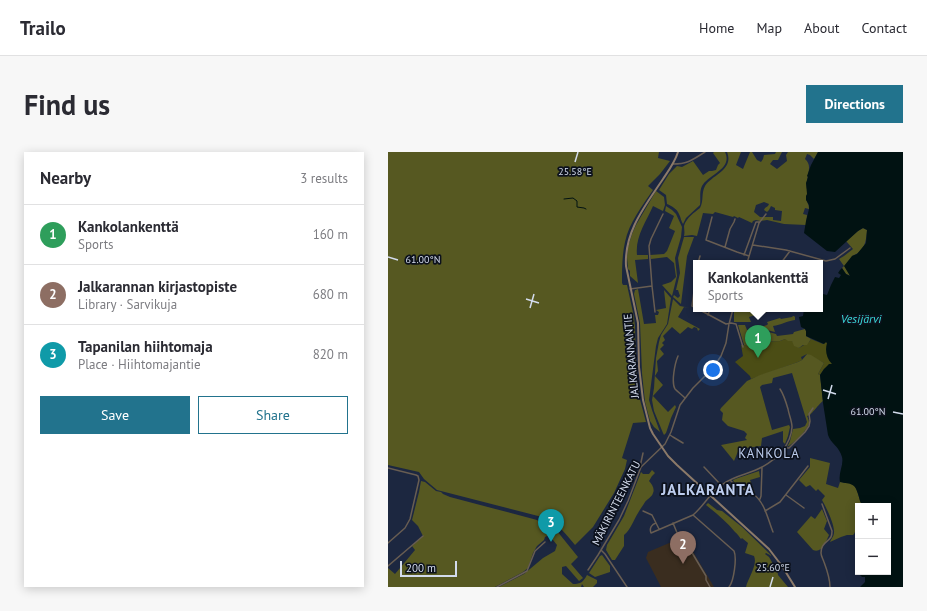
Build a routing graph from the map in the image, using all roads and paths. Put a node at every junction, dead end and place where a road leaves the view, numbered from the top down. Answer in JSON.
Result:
{"nodes":[{"id":1,"x":678,"y":152,"type":"edge"},
{"id":2,"x":705,"y":152,"type":"edge"},
{"id":3,"x":673,"y":164,"type":"junction"},
{"id":4,"x":663,"y":214,"type":"dead end"},
{"id":5,"x":766,"y":214,"type":"dead end"},
{"id":6,"x":712,"y":217,"type":"dead end"},
{"id":7,"x":735,"y":219,"type":"dead end"},
{"id":8,"x":759,"y":223,"type":"junction"},
{"id":9,"x":753,"y":245,"type":"junction"},
{"id":10,"x":725,"y":247,"type":"junction"},
{"id":11,"x":850,"y":248,"type":"dead end"},
{"id":12,"x":790,"y":251,"type":"junction"},
{"id":13,"x":744,"y":254,"type":"junction"},
{"id":14,"x":700,"y":256,"type":"dead end"},
{"id":15,"x":749,"y":256,"type":"junction"},
{"id":16,"x":699,"y":260,"type":"edge"},
{"id":17,"x":748,"y":260,"type":"edge"},
{"id":18,"x":783,"y":260,"type":"edge"},
{"id":19,"x":821,"y":260,"type":"edge"},
{"id":20,"x":823,"y":260,"type":"edge"},
{"id":21,"x":826,"y":261,"type":"junction"},
{"id":22,"x":823,"y":264,"type":"edge"},
{"id":23,"x":652,"y":286,"type":"junction"},
{"id":24,"x":630,"y":289,"type":"junction"},
{"id":25,"x":655,"y":312,"type":"dead end"},
{"id":26,"x":703,"y":312,"type":"edge"},
{"id":27,"x":709,"y":312,"type":"edge"},
{"id":28,"x":733,"y":312,"type":"edge"},
{"id":29,"x":708,"y":315,"type":"junction"},
{"id":30,"x":729,"y":324,"type":"junction"},
{"id":31,"x":743,"y":347,"type":"dead end"},
{"id":32,"x":678,"y":356,"type":"dead end"},
{"id":33,"x":780,"y":389,"type":"dead end"},
{"id":34,"x":685,"y":398,"type":"junction"},
{"id":35,"x":813,"y":408,"type":"dead end"},
{"id":36,"x":670,"y":436,"type":"junction"},
{"id":37,"x":683,"y":443,"type":"dead end"},
{"id":38,"x":662,"y":448,"type":"junction"},
{"id":39,"x":784,"y":448,"type":"junction"},
{"id":40,"x":643,"y":453,"type":"dead end"},
{"id":41,"x":808,"y":466,"type":"dead end"},
{"id":42,"x":704,"y":467,"type":"dead end"},
{"id":43,"x":388,"y":468,"type":"edge"},
{"id":44,"x":640,"y":468,"type":"junction"},
{"id":45,"x":762,"y":468,"type":"junction"},
{"id":46,"x":730,"y":480,"type":"junction"},
{"id":47,"x":721,"y":484,"type":"junction"},
{"id":48,"x":786,"y":494,"type":"junction"},
{"id":49,"x":710,"y":496,"type":"junction"},
{"id":50,"x":760,"y":499,"type":"junction"},
{"id":51,"x":822,"y":504,"type":"dead end"},
{"id":52,"x":804,"y":508,"type":"dead end"},
{"id":53,"x":643,"y":510,"type":"dead end"},
{"id":54,"x":765,"y":511,"type":"junction"},
{"id":55,"x":693,"y":515,"type":"junction"},
{"id":56,"x":656,"y":523,"type":"junction"},
{"id":57,"x":673,"y":523,"type":"junction"},
{"id":58,"x":659,"y":530,"type":"junction"},
{"id":59,"x":773,"y":532,"type":"dead end"},
{"id":60,"x":423,"y":536,"type":"dead end"},
{"id":61,"x":545,"y":542,"type":"dead end"},
{"id":62,"x":388,"y":543,"type":"edge"},
{"id":63,"x":601,"y":550,"type":"junction"},
{"id":64,"x":388,"y":566,"type":"edge"},
{"id":65,"x":588,"y":570,"type":"dead end"},
{"id":66,"x":497,"y":587,"type":"edge"},
{"id":67,"x":627,"y":587,"type":"edge"},
{"id":68,"x":710,"y":587,"type":"edge"},
{"id":69,"x":730,"y":587,"type":"edge"},
{"id":70,"x":795,"y":587,"type":"edge"},
{"id":71,"x":830,"y":587,"type":"edge"}],
"edges":[{"from":1,"to":3,"type":"main road","name":"JALKARANNANTIE"},
{"from":2,"to":3,"type":"street"},
{"from":3,"to":24,"type":"main road","name":"JALKARANNANTIE"},
{"from":4,"to":23,"type":"street"},
{"from":5,"to":8,"type":"street"},
{"from":6,"to":10,"type":"street"},
{"from":7,"to":10,"type":"street"},
{"from":8,"to":9,"type":"street"},
{"from":8,"to":13,"type":"street"},
{"from":9,"to":12,"type":"street"},
{"from":9,"to":15,"type":"street"},
{"from":10,"to":13,"type":"street"},
{"from":11,"to":21,"type":"street"},
{"from":12,"to":18,"type":"street"},
{"from":12,"to":19,"type":"street"},
{"from":13,"to":15,"type":"street"},
{"from":14,"to":16,"type":"street"},
{"from":15,"to":17,"type":"street"},
{"from":20,"to":21,"type":"street"},
{"from":21,"to":22,"type":"street"},
{"from":23,"to":24,"type":"street"},
{"from":23,"to":25,"type":"street"},
{"from":24,"to":38,"type":"main road","name":"JALKARANNANTIE"},
{"from":26,"to":29,"type":"street"},
{"from":27,"to":29,"type":"street"},
{"from":28,"to":30,"type":"street","name":"MÄKIRINTEENKATU"},
{"from":29,"to":30,"type":"street"},
{"from":30,"to":31,"type":"street"},
{"from":30,"to":34,"type":"street","name":"MÄKIRINTEENKATU"},
{"from":32,"to":34,"type":"street"},
{"from":33,"to":39,"type":"street"},
{"from":34,"to":36,"type":"street","name":"MÄKIRINTEENKATU"},
{"from":35,"to":39,"type":"street"},
{"from":36,"to":37,"type":"street"},
{"from":36,"to":38,"type":"street","name":"MÄKIRINTEENKATU"},
{"from":38,"to":44,"type":"street","name":"MÄKIRINTEENKATU"},
{"from":38,"to":49,"type":"main road","name":"JALKARANNANTIE"},
{"from":39,"to":45,"type":"street"},
{"from":40,"to":44,"type":"street"},
{"from":41,"to":48,"type":"street"},
{"from":42,"to":47,"type":"street"},
{"from":43,"to":62,"type":"street"},
{"from":44,"to":63,"type":"street","name":"MÄKIRINTEENKATU"},
{"from":45,"to":46,"type":"street"},
{"from":45,"to":50,"type":"street"},
{"from":46,"to":47,"type":"street"},
{"from":46,"to":50,"type":"street"},
{"from":47,"to":49,"type":"street"},
{"from":48,"to":52,"type":"street"},
{"from":48,"to":54,"type":"street"},
{"from":49,"to":55,"type":"street"},
{"from":49,"to":70,"type":"main road","name":"JALKARANNANTIE"},
{"from":50,"to":54,"type":"street"},
{"from":51,"to":71,"type":"street"},
{"from":53,"to":56,"type":"street"},
{"from":54,"to":59,"type":"street"},
{"from":55,"to":57,"type":"street"},
{"from":55,"to":69,"type":"street"},
{"from":56,"to":58,"type":"street"},
{"from":56,"to":58,"type":"street"},
{"from":57,"to":58,"type":"street"},
{"from":57,"to":68,"type":"street"},
{"from":60,"to":64,"type":"street"},
{"from":61,"to":66,"type":"street"},
{"from":63,"to":65,"type":"street","name":"MÄKIRINTEENKATU"},
{"from":63,"to":67,"type":"street"}]}
